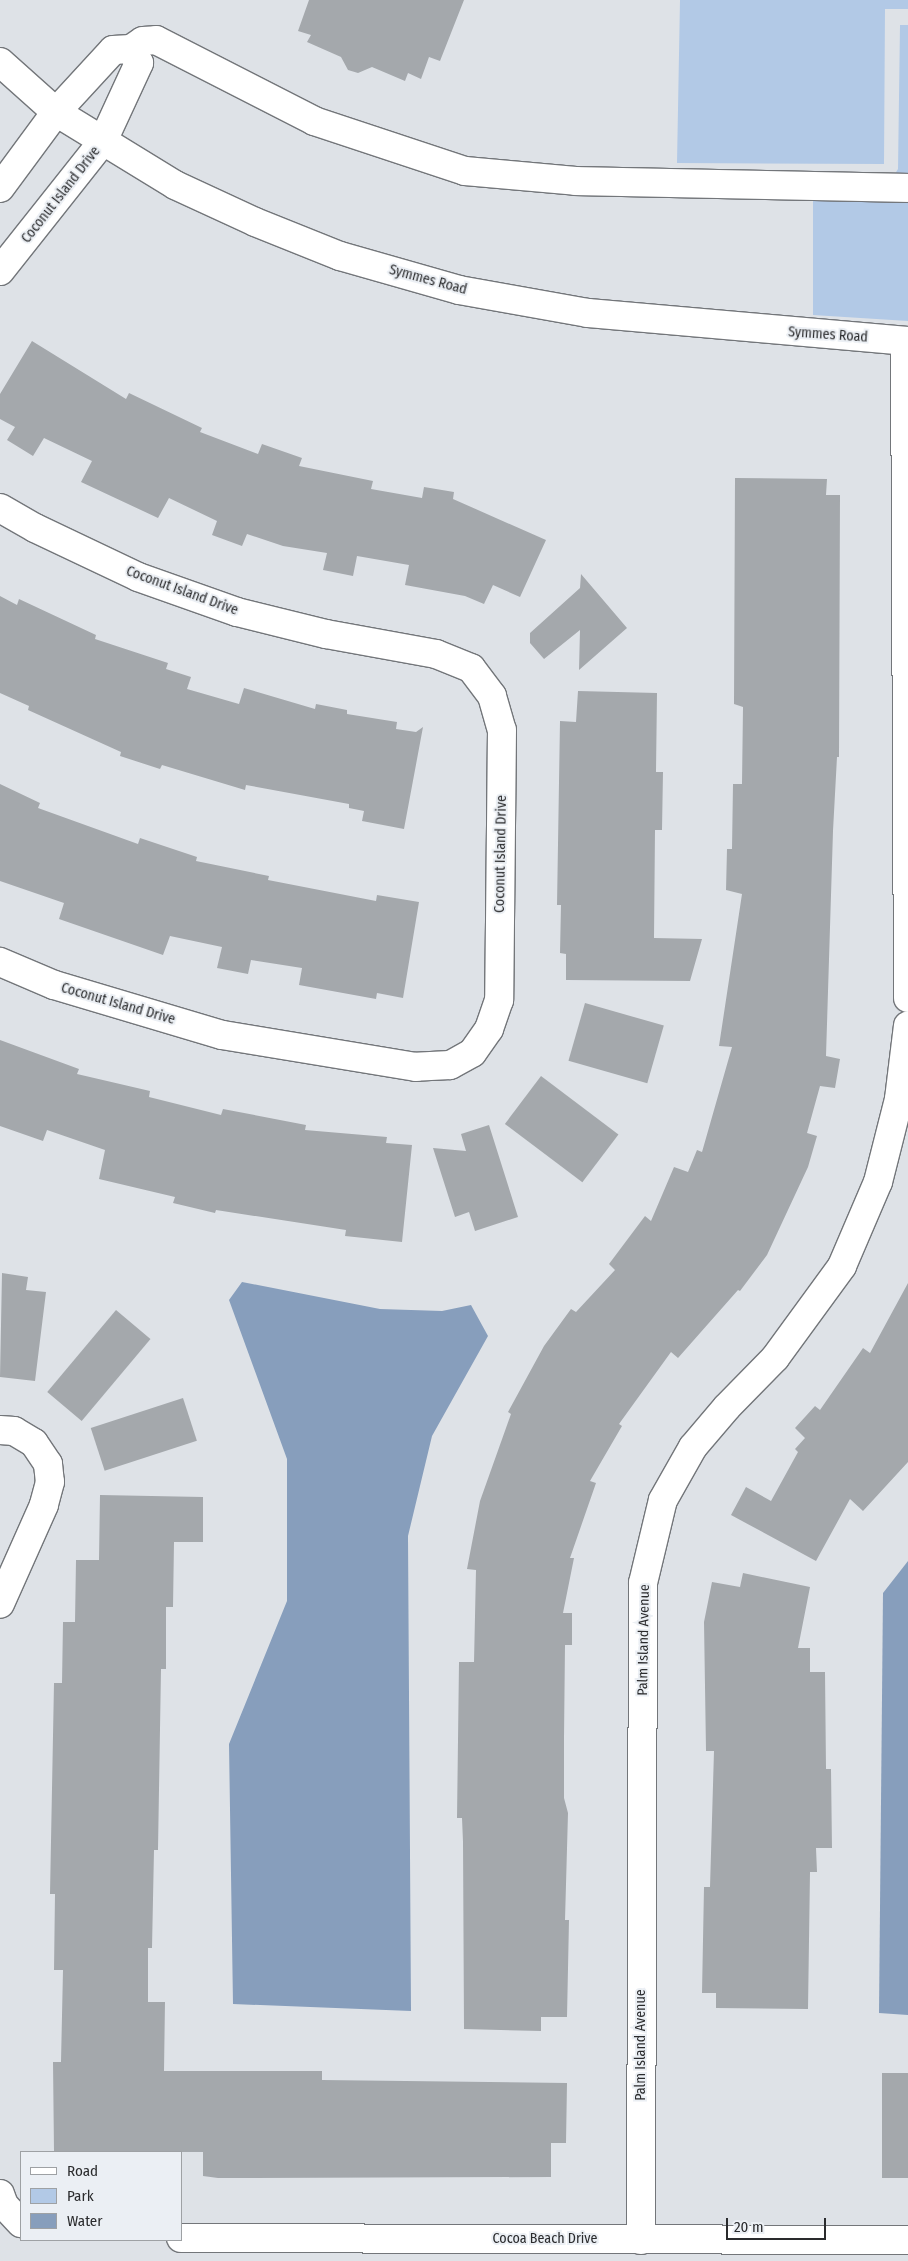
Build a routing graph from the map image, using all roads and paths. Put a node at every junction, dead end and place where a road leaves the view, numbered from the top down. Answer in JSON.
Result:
{"nodes":[{"id":1,"x":131,"y":49,"type":"junction"},
{"id":2,"x":0,"y":62,"type":"edge"},
{"id":3,"x":56,"y":112,"type":"junction"},
{"id":4,"x":103,"y":141,"type":"junction"},
{"id":5,"x":0,"y":188,"type":"edge"},
{"id":6,"x":908,"y":188,"type":"edge"},
{"id":7,"x":0,"y":271,"type":"edge"},
{"id":8,"x":906,"y":341,"type":"edge"},
{"id":9,"x":0,"y":508,"type":"edge"},
{"id":10,"x":907,"y":548,"type":"edge"},
{"id":11,"x":906,"y":675,"type":"edge"},
{"id":12,"x":0,"y":962,"type":"edge"},
{"id":13,"x":908,"y":998,"type":"edge"},
{"id":14,"x":908,"y":1026,"type":"edge"},
{"id":15,"x":0,"y":1430,"type":"edge"},
{"id":16,"x":0,"y":1604,"type":"edge"},
{"id":17,"x":0,"y":2194,"type":"edge"},
{"id":18,"x":20,"y":2222,"type":"edge"},
{"id":19,"x":182,"y":2238,"type":"edge"},
{"id":20,"x":641,"y":2240,"type":"junction"},
{"id":21,"x":908,"y":2240,"type":"edge"}],
"edges":[{"from":1,"to":3,"type":"street"},
{"from":1,"to":4,"type":"street","name":"Coconut Island Drive"},
{"from":1,"to":6,"type":"street"},
{"from":2,"to":3,"type":"street","name":"Symmes Road"},
{"from":3,"to":4,"type":"street","name":"Symmes Road"},
{"from":3,"to":5,"type":"street"},
{"from":4,"to":7,"type":"street","name":"Coconut Island Drive"},
{"from":4,"to":8,"type":"street","name":"Symmes Road"},
{"from":8,"to":10,"type":"street"},
{"from":9,"to":12,"type":"street","name":"Coconut Island Drive"},
{"from":10,"to":11,"type":"street"},
{"from":11,"to":13,"type":"street"},
{"from":14,"to":20,"type":"street","name":"Palm Island Avenue"},
{"from":15,"to":16,"type":"street"},
{"from":17,"to":18,"type":"street"},
{"from":19,"to":20,"type":"street","name":"Cocoa Beach Drive"},
{"from":20,"to":21,"type":"street","name":"Cocoa Beach Drive"}]}
